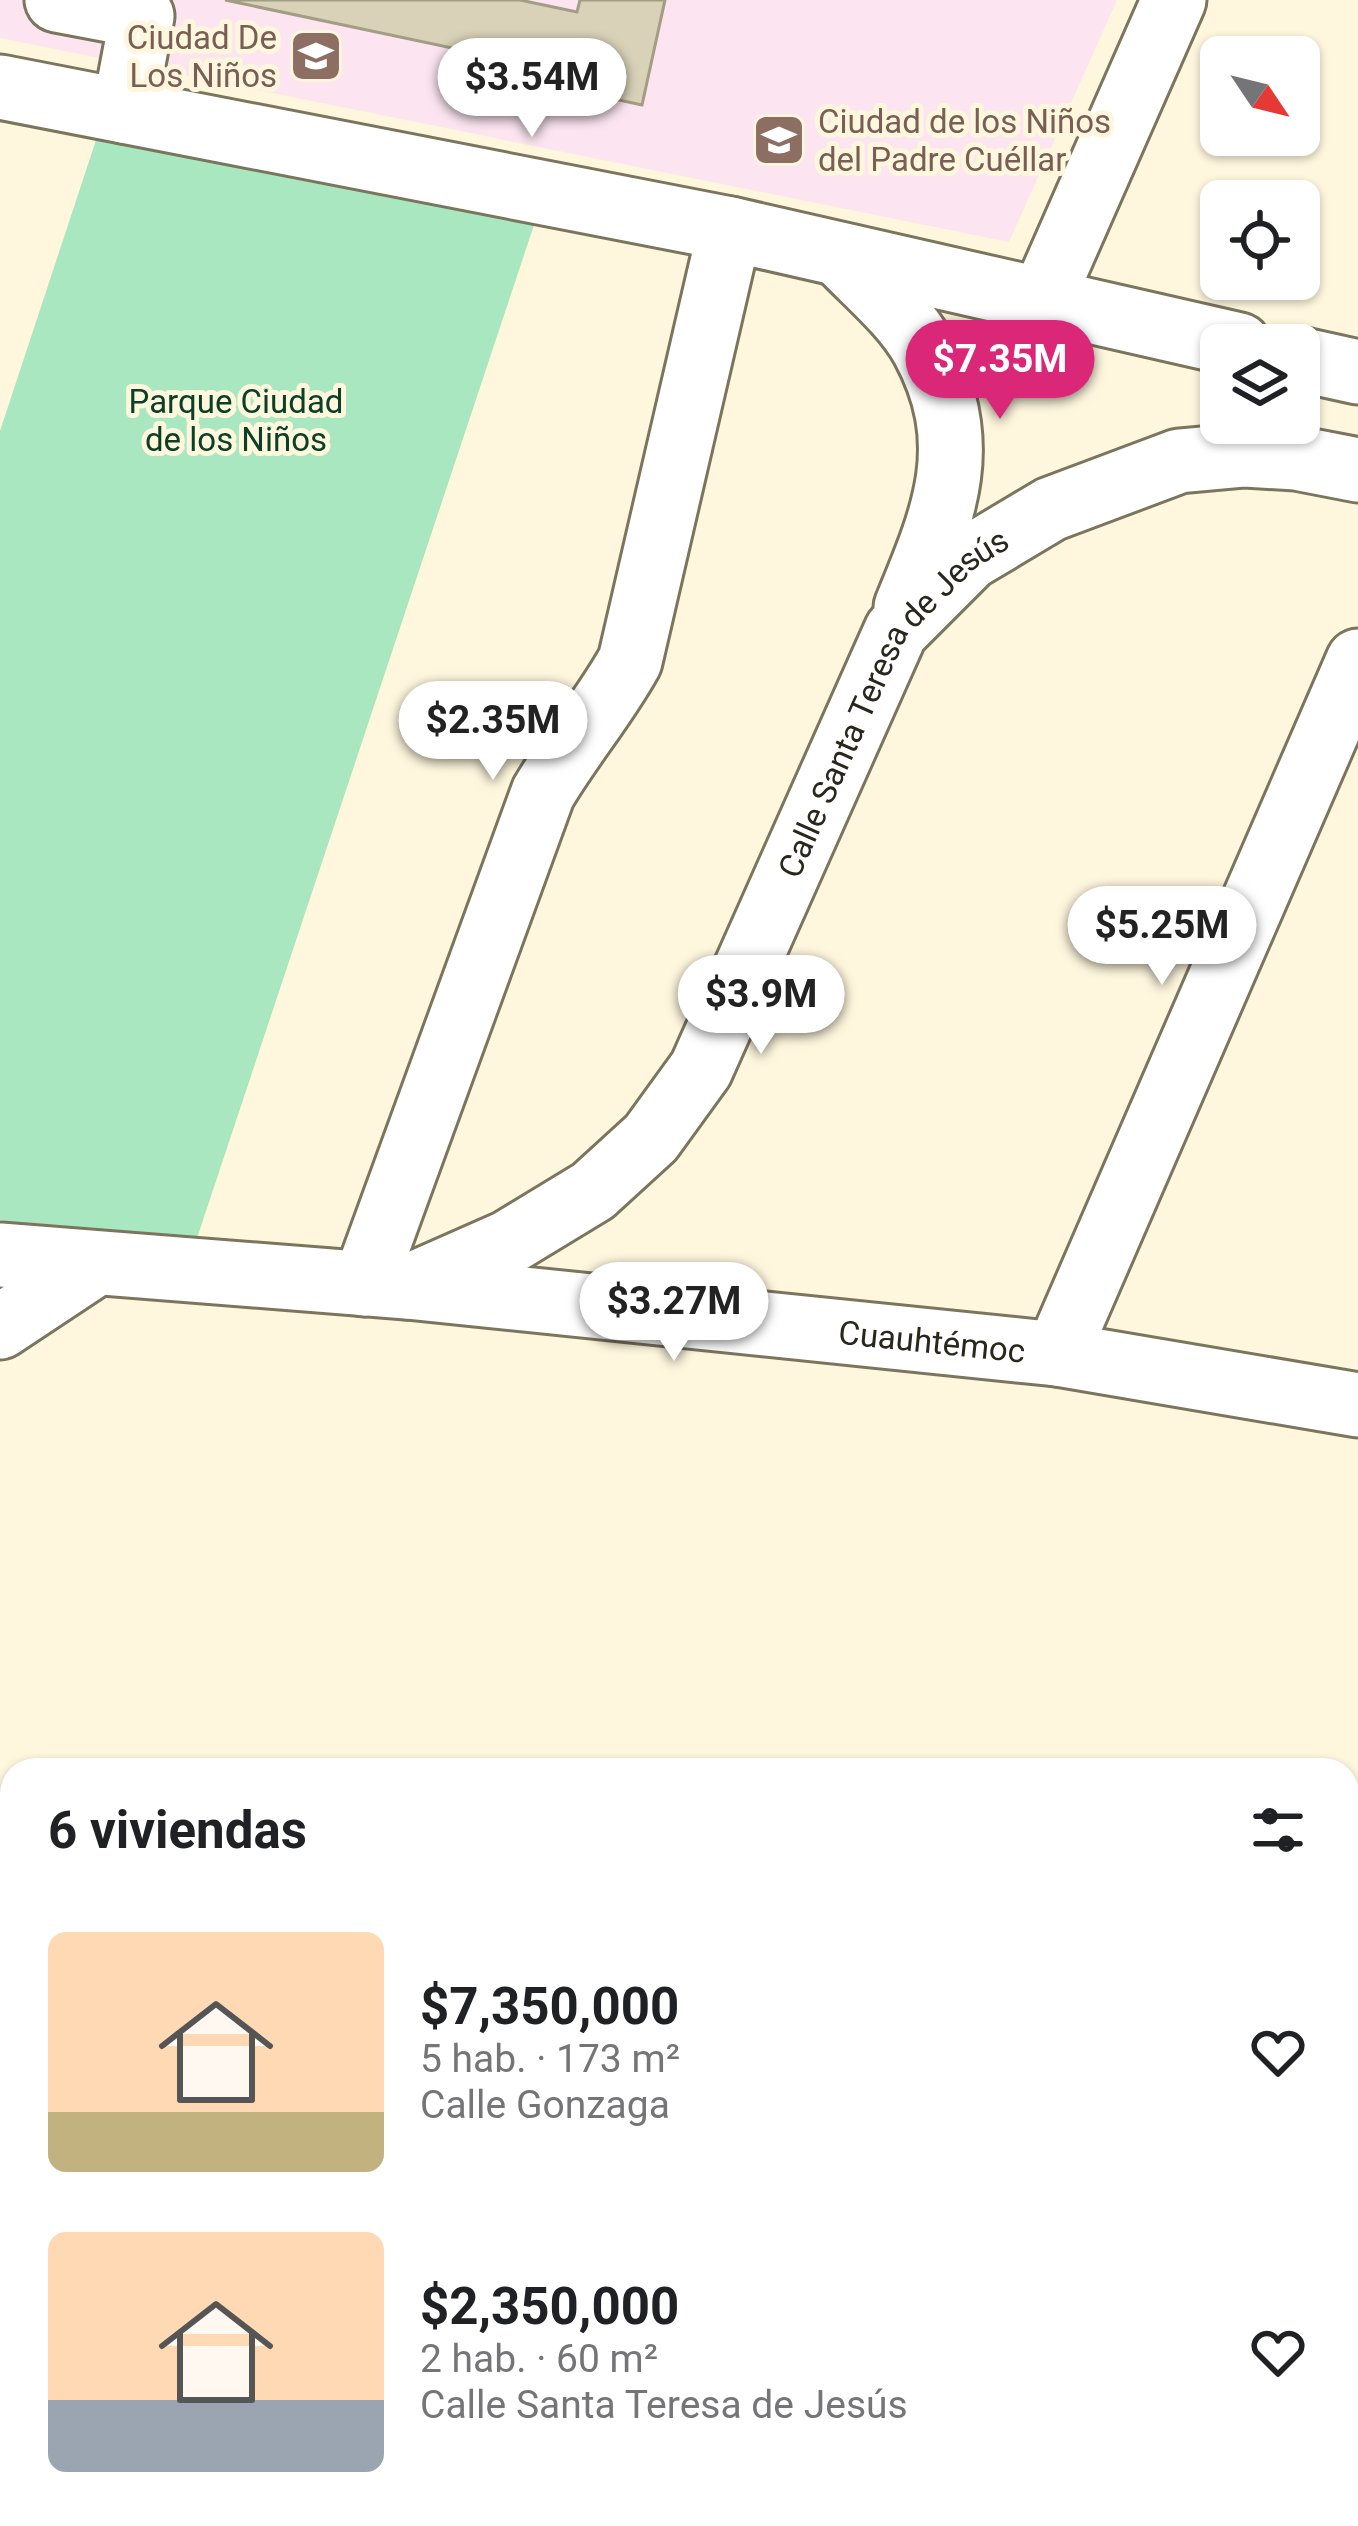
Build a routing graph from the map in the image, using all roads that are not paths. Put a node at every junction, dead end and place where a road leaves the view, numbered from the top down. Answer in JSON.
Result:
{"nodes":[{"id":1,"x":57,"y":0,"type":"edge"},
{"id":2,"x":1174,"y":0,"type":"edge"},
{"id":3,"x":0,"y":87,"type":"edge"},
{"id":4,"x":124,"y":111,"type":"junction"},
{"id":5,"x":730,"y":229,"type":"junction"},
{"id":6,"x":842,"y":257,"type":"junction"},
{"id":7,"x":1042,"y":300,"type":"junction"},
{"id":8,"x":1200,"y":336,"type":"edge"},
{"id":9,"x":1320,"y":363,"type":"edge"},
{"id":10,"x":1358,"y":372,"type":"edge"},
{"id":11,"x":1358,"y":470,"type":"edge"},
{"id":12,"x":896,"y":631,"type":"junction"},
{"id":13,"x":1358,"y":661,"type":"edge"},
{"id":14,"x":0,"y":1255,"type":"edge"},
{"id":15,"x":95,"y":1264,"type":"junction"},
{"id":16,"x":385,"y":1285,"type":"junction"},
{"id":17,"x":0,"y":1328,"type":"edge"},
{"id":18,"x":1057,"y":1354,"type":"junction"},
{"id":19,"x":1358,"y":1406,"type":"edge"}],
"edges":[{"from":1,"to":4,"type":"street"},
{"from":2,"to":7,"type":"street"},
{"from":3,"to":4,"type":"street"},
{"from":4,"to":5,"type":"street"},
{"from":5,"to":6,"type":"street"},
{"from":5,"to":16,"type":"street"},
{"from":6,"to":7,"type":"street"},
{"from":6,"to":12,"type":"street"},
{"from":7,"to":8,"type":"street"},
{"from":9,"to":10,"type":"street"},
{"from":11,"to":12,"type":"street","name":"Calle Santa Teresa de Jesús"},
{"from":12,"to":16,"type":"street","name":"Calle Santa Teresa de Jesús"},
{"from":13,"to":18,"type":"street"},
{"from":14,"to":15,"type":"street","name":"Cuauhtémoc"},
{"from":15,"to":16,"type":"street","name":"Cuauhtémoc"},
{"from":15,"to":17,"type":"street"},
{"from":16,"to":18,"type":"street","name":"Cuauhtémoc"},
{"from":18,"to":19,"type":"street","name":"Cuauhtémoc"}]}
